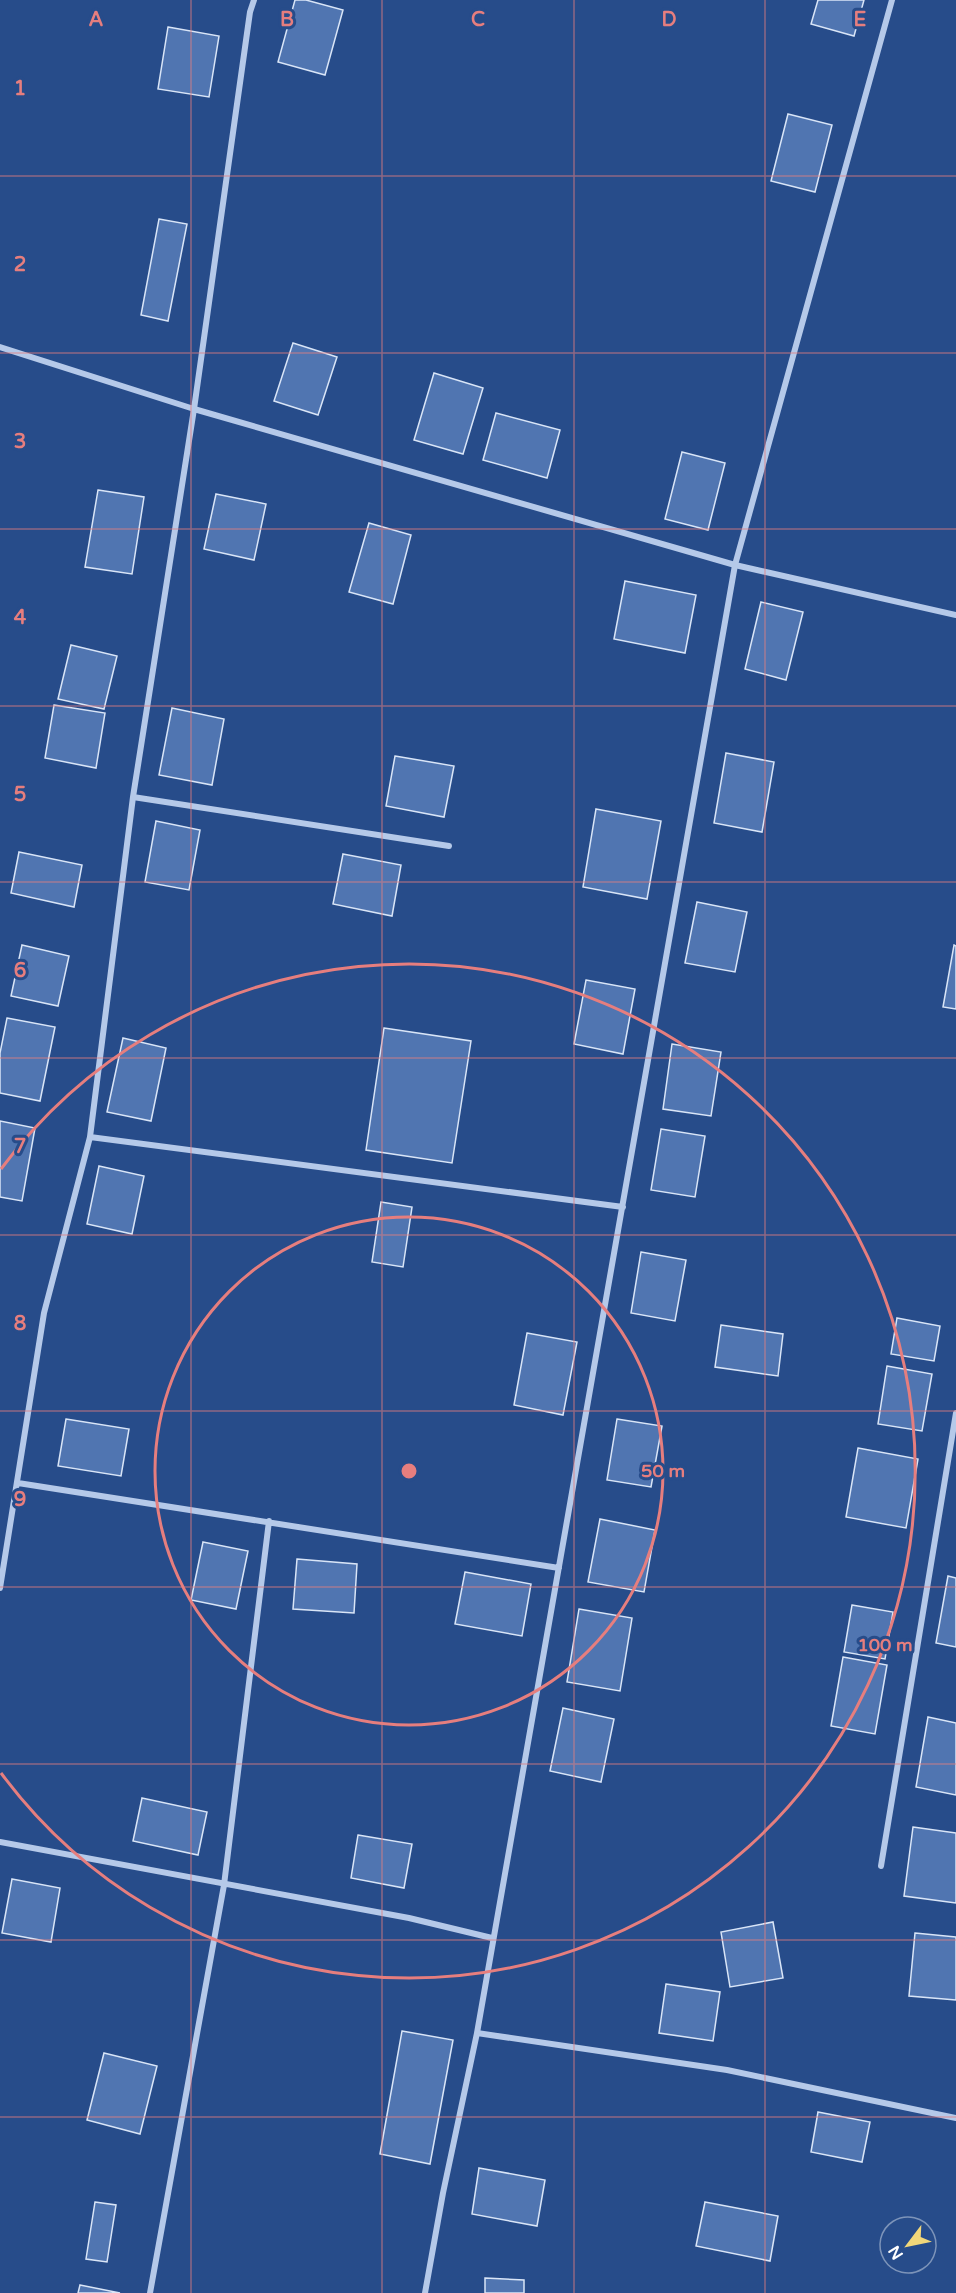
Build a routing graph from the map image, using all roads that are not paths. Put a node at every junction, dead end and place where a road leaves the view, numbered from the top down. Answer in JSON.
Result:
{"nodes":[{"id":1,"x":254,"y":0,"type":"edge"},
{"id":2,"x":892,"y":0,"type":"edge"},
{"id":3,"x":0,"y":347,"type":"edge"},
{"id":4,"x":194,"y":409,"type":"junction"},
{"id":5,"x":735,"y":566,"type":"junction"},
{"id":6,"x":956,"y":615,"type":"edge"},
{"id":7,"x":134,"y":796,"type":"junction"},
{"id":8,"x":449,"y":846,"type":"dead end"},
{"id":9,"x":90,"y":1137,"type":"junction"},
{"id":10,"x":623,"y":1207,"type":"junction"},
{"id":11,"x":956,"y":1413,"type":"edge"},
{"id":12,"x":18,"y":1483,"type":"junction"},
{"id":13,"x":269,"y":1521,"type":"junction"},
{"id":14,"x":559,"y":1568,"type":"junction"},
{"id":15,"x":0,"y":1588,"type":"edge"},
{"id":16,"x":0,"y":1842,"type":"edge"},
{"id":17,"x":881,"y":1866,"type":"dead end"},
{"id":18,"x":224,"y":1885,"type":"junction"},
{"id":19,"x":492,"y":1938,"type":"junction"},
{"id":20,"x":477,"y":2033,"type":"junction"},
{"id":21,"x":956,"y":2118,"type":"edge"},
{"id":22,"x":150,"y":2293,"type":"edge"},
{"id":23,"x":425,"y":2293,"type":"edge"}],
"edges":[{"from":1,"to":4,"type":"street"},
{"from":2,"to":5,"type":"street"},
{"from":3,"to":4,"type":"street"},
{"from":4,"to":5,"type":"street"},
{"from":4,"to":7,"type":"street"},
{"from":5,"to":6,"type":"street"},
{"from":5,"to":10,"type":"street"},
{"from":7,"to":8,"type":"street"},
{"from":7,"to":9,"type":"street"},
{"from":9,"to":10,"type":"street"},
{"from":9,"to":12,"type":"street"},
{"from":10,"to":14,"type":"street"},
{"from":11,"to":17,"type":"street"},
{"from":12,"to":13,"type":"street"},
{"from":12,"to":15,"type":"street"},
{"from":13,"to":14,"type":"street"},
{"from":13,"to":18,"type":"street"},
{"from":14,"to":19,"type":"street"},
{"from":16,"to":18,"type":"street"},
{"from":18,"to":19,"type":"street"},
{"from":18,"to":22,"type":"street"},
{"from":19,"to":20,"type":"street"},
{"from":20,"to":21,"type":"street"},
{"from":20,"to":23,"type":"street"}]}
